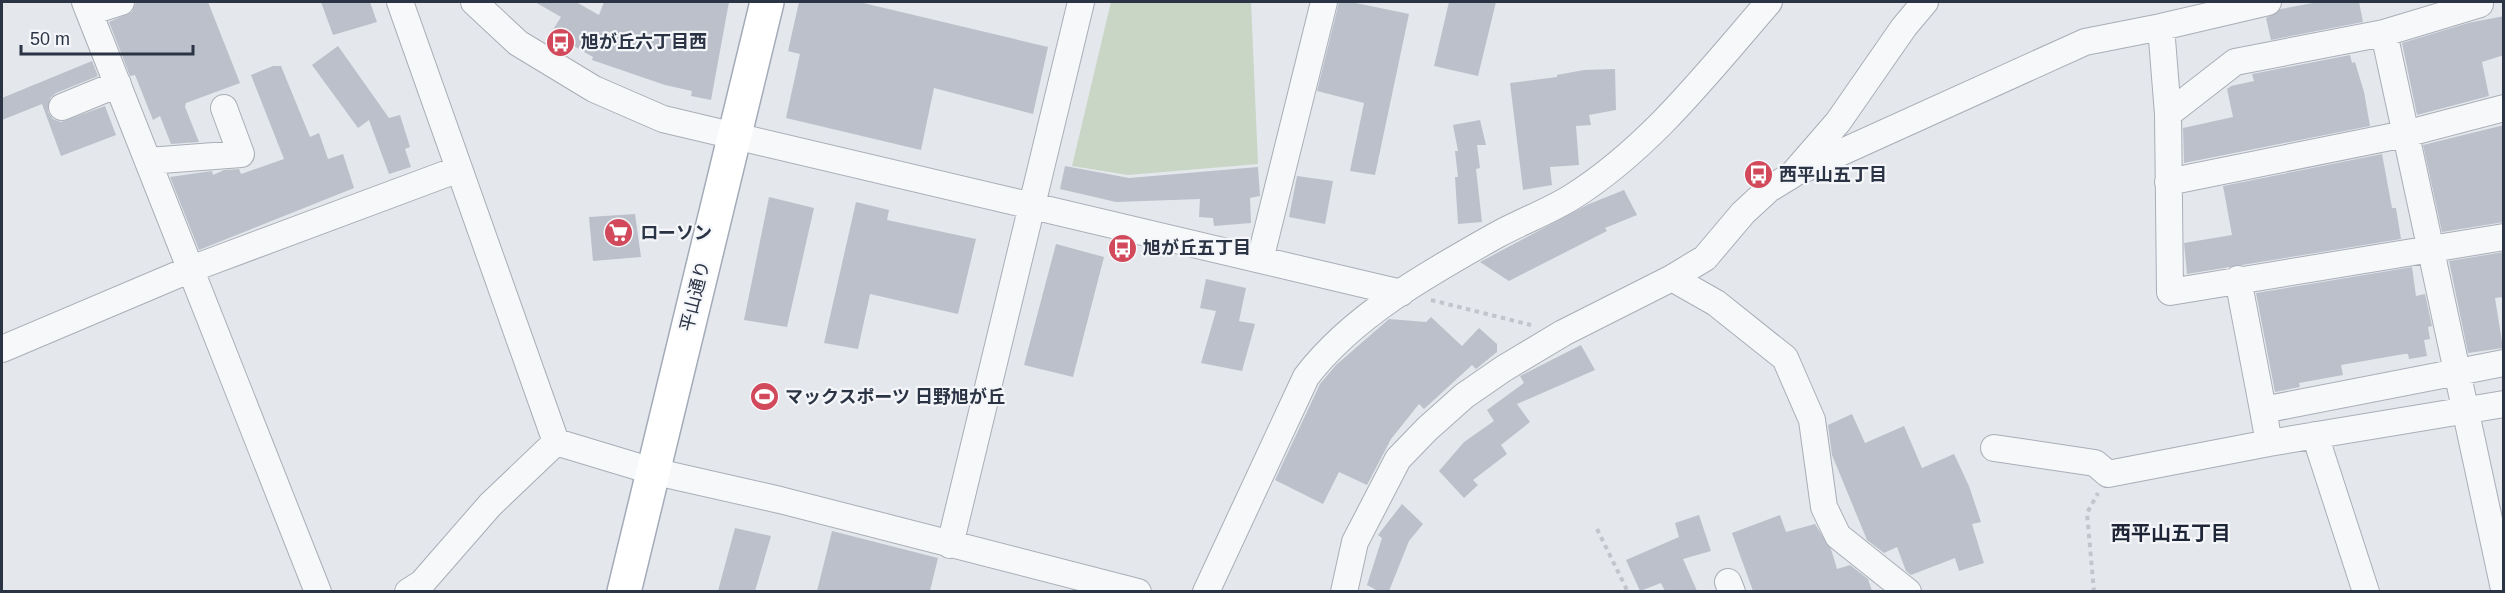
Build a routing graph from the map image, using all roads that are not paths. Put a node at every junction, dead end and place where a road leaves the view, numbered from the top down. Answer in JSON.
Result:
{"nodes":[{"id":1,"x":121,"y":2,"type":"edge"},
{"id":2,"x":400,"y":2,"type":"edge"},
{"id":3,"x":474,"y":2,"type":"edge"},
{"id":4,"x":767,"y":2,"type":"edge"},
{"id":5,"x":1081,"y":2,"type":"edge"},
{"id":6,"x":1324,"y":2,"type":"edge"},
{"id":7,"x":1769,"y":2,"type":"edge"},
{"id":8,"x":1925,"y":2,"type":"edge"},
{"id":9,"x":2268,"y":2,"type":"edge"},
{"id":10,"x":2480,"y":2,"type":"edge"},
{"id":11,"x":88,"y":7,"type":"edge"},
{"id":12,"x":2161,"y":27,"type":"junction"},
{"id":13,"x":2384,"y":33,"type":"junction"},
{"id":14,"x":118,"y":84,"type":"junction"},
{"id":15,"x":62,"y":107,"type":"dead end"},
{"id":16,"x":224,"y":108,"type":"dead end"},
{"id":17,"x":2504,"y":108,"type":"edge"},
{"id":18,"x":2168,"y":114,"type":"junction"},
{"id":19,"x":2405,"y":134,"type":"junction"},
{"id":20,"x":734,"y":137,"type":"junction"},
{"id":21,"x":148,"y":160,"type":"junction"},
{"id":22,"x":459,"y":169,"type":"junction"},
{"id":23,"x":1792,"y":175,"type":"junction"},
{"id":24,"x":2168,"y":182,"type":"junction"},
{"id":25,"x":1030,"y":206,"type":"junction"},
{"id":26,"x":2504,"y":237,"type":"edge"},
{"id":27,"x":2431,"y":251,"type":"junction"},
{"id":28,"x":1260,"y":260,"type":"junction"},
{"id":29,"x":191,"y":269,"type":"junction"},
{"id":30,"x":1672,"y":278,"type":"junction"},
{"id":31,"x":2238,"y":279,"type":"junction"},
{"id":32,"x":1401,"y":294,"type":"junction"},
{"id":33,"x":2,"y":349,"type":"edge"},
{"id":34,"x":2504,"y":363,"type":"edge"},
{"id":35,"x":2457,"y":372,"type":"junction"},
{"id":36,"x":2504,"y":404,"type":"edge"},
{"id":37,"x":2263,"y":410,"type":"junction"},
{"id":38,"x":2465,"y":411,"type":"junction"},
{"id":39,"x":2315,"y":435,"type":"junction"},
{"id":40,"x":556,"y":442,"type":"junction"},
{"id":41,"x":2269,"y":443,"type":"junction"},
{"id":42,"x":1994,"y":448,"type":"dead end"},
{"id":43,"x":652,"y":471,"type":"junction"},
{"id":44,"x":2498,"y":534,"type":"edge"},
{"id":45,"x":950,"y":545,"type":"junction"},
{"id":46,"x":2504,"y":589,"type":"edge"},
{"id":47,"x":318,"y":591,"type":"edge"},
{"id":48,"x":408,"y":591,"type":"edge"},
{"id":49,"x":624,"y":591,"type":"edge"},
{"id":50,"x":1138,"y":591,"type":"edge"},
{"id":51,"x":1206,"y":591,"type":"edge"},
{"id":52,"x":1344,"y":591,"type":"edge"},
{"id":53,"x":1908,"y":591,"type":"edge"},
{"id":54,"x":2366,"y":591,"type":"edge"}],
"edges":[{"from":1,"to":11,"type":"street"},
{"from":2,"to":22,"type":"street"},
{"from":3,"to":20,"type":"street"},
{"from":4,"to":20,"type":"main road","name":"平山通り"},
{"from":5,"to":25,"type":"street"},
{"from":6,"to":28,"type":"street"},
{"from":7,"to":32,"type":"street"},
{"from":8,"to":23,"type":"street"},
{"from":9,"to":12,"type":"street"},
{"from":10,"to":13,"type":"street"},
{"from":11,"to":14,"type":"street"},
{"from":12,"to":18,"type":"street"},
{"from":12,"to":23,"type":"street"},
{"from":13,"to":18,"type":"street"},
{"from":13,"to":19,"type":"street"},
{"from":14,"to":15,"type":"street"},
{"from":14,"to":21,"type":"street"},
{"from":16,"to":21,"type":"street"},
{"from":17,"to":19,"type":"street"},
{"from":18,"to":24,"type":"street"},
{"from":19,"to":24,"type":"street"},
{"from":19,"to":27,"type":"street"},
{"from":20,"to":25,"type":"street"},
{"from":20,"to":43,"type":"main road","name":"平山通り"},
{"from":21,"to":29,"type":"street"},
{"from":22,"to":29,"type":"street"},
{"from":22,"to":40,"type":"street"},
{"from":23,"to":30,"type":"street"},
{"from":24,"to":31,"type":"street"},
{"from":25,"to":28,"type":"street"},
{"from":25,"to":45,"type":"street"},
{"from":26,"to":27,"type":"street"},
{"from":27,"to":31,"type":"street"},
{"from":27,"to":35,"type":"street"},
{"from":28,"to":32,"type":"street"},
{"from":29,"to":33,"type":"street"},
{"from":29,"to":47,"type":"street"},
{"from":30,"to":52,"type":"street"},
{"from":30,"to":53,"type":"street"},
{"from":31,"to":37,"type":"street"},
{"from":32,"to":51,"type":"street"},
{"from":34,"to":35,"type":"street"},
{"from":35,"to":37,"type":"street"},
{"from":35,"to":38,"type":"street"},
{"from":36,"to":38,"type":"street"},
{"from":37,"to":41,"type":"street"},
{"from":38,"to":39,"type":"street"},
{"from":38,"to":44,"type":"street"},
{"from":39,"to":41,"type":"street"},
{"from":39,"to":54,"type":"street"},
{"from":40,"to":43,"type":"street"},
{"from":40,"to":48,"type":"street"},
{"from":41,"to":42,"type":"street"},
{"from":43,"to":45,"type":"street"},
{"from":43,"to":49,"type":"main road","name":"平山通り"},
{"from":44,"to":46,"type":"street"},
{"from":45,"to":50,"type":"street"}]}
